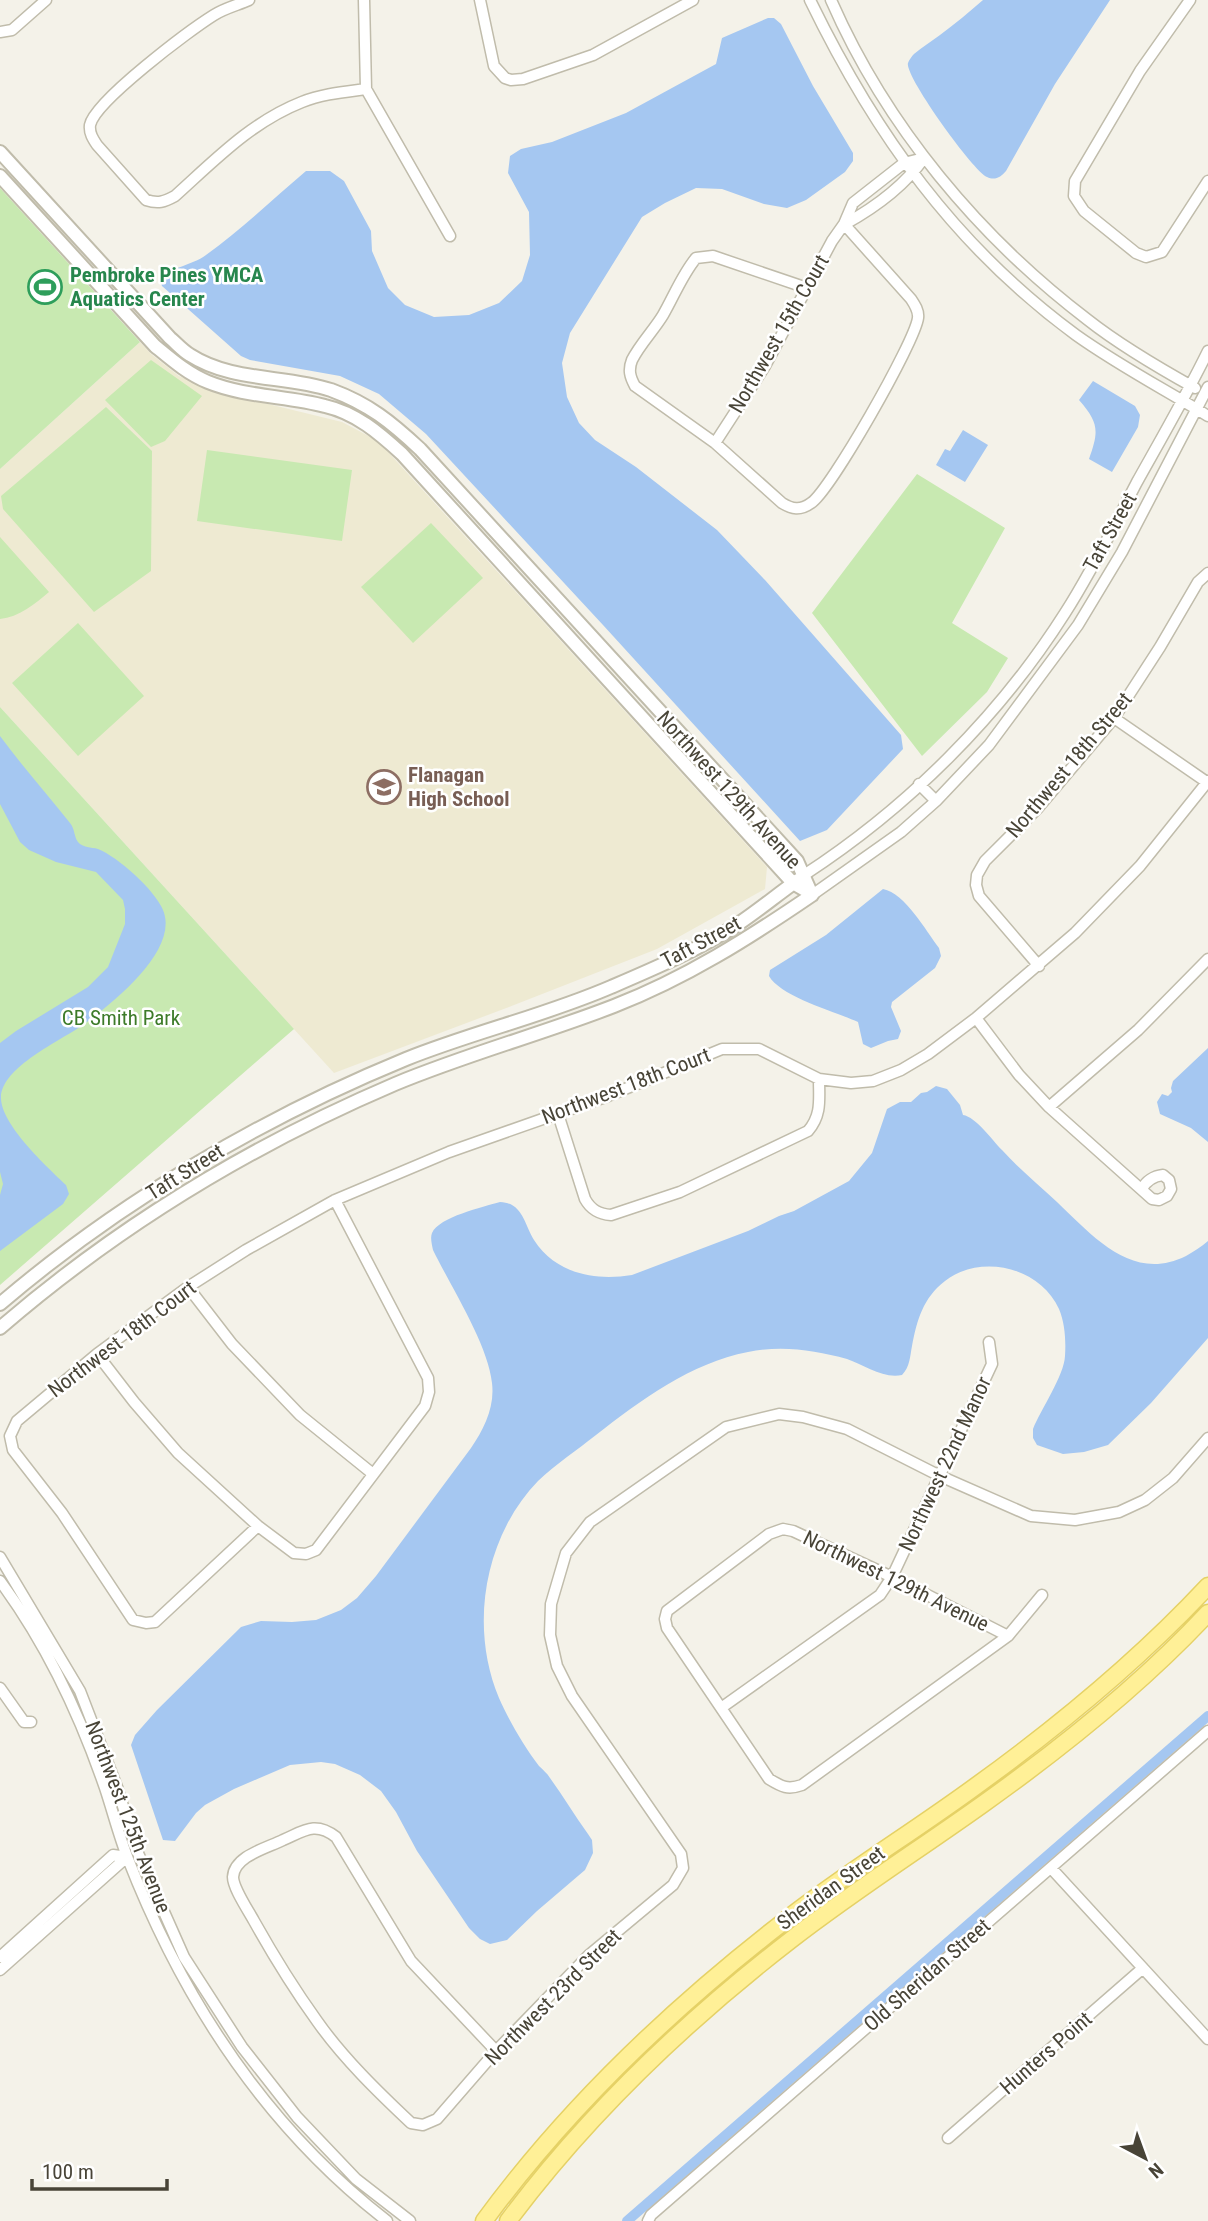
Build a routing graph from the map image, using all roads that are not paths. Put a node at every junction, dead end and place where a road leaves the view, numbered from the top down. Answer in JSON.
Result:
{"nodes":[{"id":1,"x":46,"y":0,"type":"edge"},
{"id":2,"x":249,"y":0,"type":"edge"},
{"id":3,"x":364,"y":0,"type":"edge"},
{"id":4,"x":480,"y":0,"type":"edge"},
{"id":5,"x":693,"y":0,"type":"edge"},
{"id":6,"x":810,"y":0,"type":"edge"},
{"id":7,"x":831,"y":0,"type":"edge"},
{"id":8,"x":1190,"y":0,"type":"edge"},
{"id":9,"x":0,"y":32,"type":"edge"},
{"id":10,"x":366,"y":89,"type":"junction"},
{"id":11,"x":0,"y":152,"type":"edge"},
{"id":12,"x":924,"y":158,"type":"junction"},
{"id":13,"x":904,"y":163,"type":"junction"},
{"id":14,"x":913,"y":174,"type":"junction"},
{"id":15,"x":0,"y":176,"type":"edge"},
{"id":16,"x":1208,"y":181,"type":"edge"},
{"id":17,"x":844,"y":224,"type":"junction"},
{"id":18,"x":450,"y":236,"type":"dead end"},
{"id":19,"x":807,"y":288,"type":"junction"},
{"id":20,"x":1208,"y":351,"type":"edge"},
{"id":21,"x":1191,"y":386,"type":"junction"},
{"id":22,"x":1207,"y":392,"type":"edge"},
{"id":23,"x":1182,"y":401,"type":"junction"},
{"id":24,"x":1196,"y":409,"type":"junction"},
{"id":25,"x":1208,"y":416,"type":"edge"},
{"id":26,"x":715,"y":443,"type":"junction"},
{"id":27,"x":1106,"y":543,"type":"junction"},
{"id":28,"x":1122,"y":552,"type":"junction"},
{"id":29,"x":519,"y":559,"type":"junction"},
{"id":30,"x":1208,"y":573,"type":"edge"},
{"id":31,"x":514,"y":579,"type":"junction"},
{"id":32,"x":1034,"y":657,"type":"junction"},
{"id":33,"x":1048,"y":667,"type":"junction"},
{"id":34,"x":1114,"y":718,"type":"junction"},
{"id":35,"x":1208,"y":782,"type":"edge"},
{"id":36,"x":919,"y":784,"type":"junction"},
{"id":37,"x":936,"y":802,"type":"junction"},
{"id":38,"x":799,"y":879,"type":"junction"},
{"id":39,"x":812,"y":895,"type":"junction"},
{"id":40,"x":1208,"y":959,"type":"edge"},
{"id":41,"x":1039,"y":966,"type":"junction"},
{"id":42,"x":551,"y":1010,"type":"junction"},
{"id":43,"x":976,"y":1018,"type":"junction"},
{"id":44,"x":557,"y":1027,"type":"junction"},
{"id":45,"x":819,"y":1079,"type":"junction"},
{"id":46,"x":1049,"y":1107,"type":"junction"},
{"id":47,"x":558,"y":1114,"type":"junction"},
{"id":48,"x":1142,"y":1189,"type":"dead end"},
{"id":49,"x":335,"y":1200,"type":"junction"},
{"id":50,"x":188,"y":1287,"type":"junction"},
{"id":51,"x":0,"y":1304,"type":"edge"},
{"id":52,"x":0,"y":1328,"type":"edge"},
{"id":53,"x":989,"y":1342,"type":"dead end"},
{"id":54,"x":97,"y":1354,"type":"junction"},
{"id":55,"x":1208,"y":1438,"type":"edge"},
{"id":56,"x":373,"y":1474,"type":"junction"},
{"id":57,"x":940,"y":1476,"type":"junction"},
{"id":58,"x":258,"y":1526,"type":"junction"},
{"id":59,"x":0,"y":1557,"type":"edge"},
{"id":60,"x":892,"y":1577,"type":"junction"},
{"id":61,"x":15,"y":1580,"type":"junction"},
{"id":62,"x":2,"y":1586,"type":"edge"},
{"id":63,"x":1208,"y":1586,"type":"edge"},
{"id":64,"x":1042,"y":1595,"type":"dead end"},
{"id":65,"x":1208,"y":1613,"type":"edge"},
{"id":66,"x":1008,"y":1636,"type":"junction"},
{"id":67,"x":0,"y":1688,"type":"edge"},
{"id":68,"x":721,"y":1708,"type":"junction"},
{"id":69,"x":31,"y":1722,"type":"dead end"},
{"id":70,"x":1208,"y":1731,"type":"edge"},
{"id":71,"x":127,"y":1857,"type":"junction"},
{"id":72,"x":1051,"y":1868,"type":"junction"},
{"id":73,"x":0,"y":1957,"type":"edge"},
{"id":74,"x":1143,"y":1968,"type":"junction"},
{"id":75,"x":0,"y":1970,"type":"edge"},
{"id":76,"x":1208,"y":2039,"type":"edge"},
{"id":77,"x":496,"y":2051,"type":"junction"},
{"id":78,"x":948,"y":2138,"type":"dead end"},
{"id":79,"x":387,"y":2221,"type":"edge"},
{"id":80,"x":410,"y":2221,"type":"edge"},
{"id":81,"x":484,"y":2221,"type":"edge"},
{"id":82,"x":508,"y":2221,"type":"edge"},
{"id":83,"x":648,"y":2221,"type":"edge"}],
"edges":[{"from":1,"to":9,"type":"street"},
{"from":2,"to":10,"type":"street"},
{"from":3,"to":10,"type":"street"},
{"from":4,"to":5,"type":"street"},
{"from":6,"to":13,"type":"street"},
{"from":7,"to":12,"type":"street"},
{"from":8,"to":16,"type":"street"},
{"from":10,"to":18,"type":"street"},
{"from":11,"to":29,"type":"street","name":"Northwest 129th Avenue"},
{"from":12,"to":13,"type":"street","name":"Northwest 15th Court"},
{"from":12,"to":14,"type":"street","name":"Northwest 15th Court"},
{"from":12,"to":21,"type":"street"},
{"from":13,"to":14,"type":"street"},
{"from":13,"to":17,"type":"street","name":"Northwest 15th Court"},
{"from":14,"to":17,"type":"street","name":"Northwest 15th Court"},
{"from":14,"to":23,"type":"street"},
{"from":15,"to":31,"type":"street","name":"Northwest 129th Avenue"},
{"from":17,"to":19,"type":"street","name":"Northwest 15th Court"},
{"from":17,"to":26,"type":"street"},
{"from":19,"to":26,"type":"street","name":"Northwest 15th Court"},
{"from":19,"to":26,"type":"street"},
{"from":20,"to":21,"type":"street","name":"Taft Street"},
{"from":21,"to":22,"type":"street"},
{"from":21,"to":23,"type":"street","name":"Taft Street"},
{"from":22,"to":24,"type":"street","name":"Taft Street"},
{"from":23,"to":24,"type":"street"},
{"from":23,"to":27,"type":"street","name":"Taft Street"},
{"from":24,"to":25,"type":"street"},
{"from":24,"to":28,"type":"street","name":"Taft Street"},
{"from":27,"to":28,"type":"street"},
{"from":27,"to":32,"type":"street","name":"Taft Street"},
{"from":28,"to":33,"type":"street","name":"Taft Street"},
{"from":29,"to":31,"type":"street"},
{"from":29,"to":38,"type":"street","name":"Northwest 129th Avenue"},
{"from":30,"to":34,"type":"street","name":"Northwest 18th Street"},
{"from":31,"to":38,"type":"street","name":"Northwest 129th Avenue"},
{"from":32,"to":33,"type":"street"},
{"from":32,"to":36,"type":"street","name":"Taft Street"},
{"from":33,"to":37,"type":"street","name":"Taft Street"},
{"from":34,"to":35,"type":"street"},
{"from":34,"to":41,"type":"street","name":"Northwest 18th Street"},
{"from":35,"to":41,"type":"street","name":"Northwest 18th Court"},
{"from":36,"to":37,"type":"street"},
{"from":36,"to":38,"type":"street","name":"Taft Street"},
{"from":37,"to":39,"type":"street","name":"Taft Street"},
{"from":38,"to":39,"type":"street","name":"Northwest 129th Avenue"},
{"from":38,"to":42,"type":"street","name":"Taft Street"},
{"from":39,"to":44,"type":"street","name":"Taft Street"},
{"from":40,"to":46,"type":"street"},
{"from":41,"to":43,"type":"street","name":"Northwest 18th Court"},
{"from":42,"to":44,"type":"street"},
{"from":42,"to":51,"type":"street","name":"Taft Street"},
{"from":43,"to":45,"type":"street","name":"Northwest 18th Court"},
{"from":43,"to":46,"type":"street"},
{"from":44,"to":52,"type":"street","name":"Taft Street"},
{"from":45,"to":47,"type":"street","name":"Northwest 18th Court"},
{"from":45,"to":47,"type":"street"},
{"from":46,"to":48,"type":"street"},
{"from":47,"to":49,"type":"street","name":"Northwest 18th Court"},
{"from":49,"to":50,"type":"street","name":"Northwest 18th Court"},
{"from":49,"to":56,"type":"street"},
{"from":50,"to":54,"type":"street","name":"Northwest 18th Court"},
{"from":50,"to":56,"type":"street"},
{"from":53,"to":57,"type":"street","name":"Northwest 22nd Manor"},
{"from":54,"to":58,"type":"street"},
{"from":54,"to":58,"type":"street","name":"Northwest 18th Court"},
{"from":55,"to":57,"type":"street"},
{"from":56,"to":58,"type":"street"},
{"from":57,"to":60,"type":"street","name":"Northwest 22nd Manor"},
{"from":57,"to":77,"type":"street","name":"Northwest 23rd Street"},
{"from":59,"to":61,"type":"street","name":"Northwest 125th Avenue"},
{"from":60,"to":66,"type":"street","name":"Northwest 129th Avenue"},
{"from":60,"to":68,"type":"street","name":"Northwest 22nd Manor"},
{"from":60,"to":68,"type":"street","name":"Northwest 129th Avenue"},
{"from":61,"to":62,"type":"street"},
{"from":61,"to":80,"type":"street","name":"Northwest 125th Avenue"},
{"from":62,"to":71,"type":"street","name":"Northwest 125th Avenue"},
{"from":63,"to":81,"type":"main road","name":"Sheridan Street"},
{"from":64,"to":66,"type":"street"},
{"from":65,"to":82,"type":"main road","name":"Sheridan Street"},
{"from":66,"to":68,"type":"street"},
{"from":67,"to":69,"type":"street"},
{"from":70,"to":72,"type":"street","name":"Old Sheridan Street"},
{"from":71,"to":73,"type":"street"},
{"from":71,"to":75,"type":"street"},
{"from":71,"to":79,"type":"street","name":"Northwest 125th Avenue"},
{"from":72,"to":74,"type":"street"},
{"from":72,"to":83,"type":"street","name":"Old Sheridan Street"},
{"from":74,"to":76,"type":"street"},
{"from":74,"to":78,"type":"street","name":"Hunters Point"},
{"from":77,"to":77,"type":"street","name":"Northwest 23rd Street"}]}
